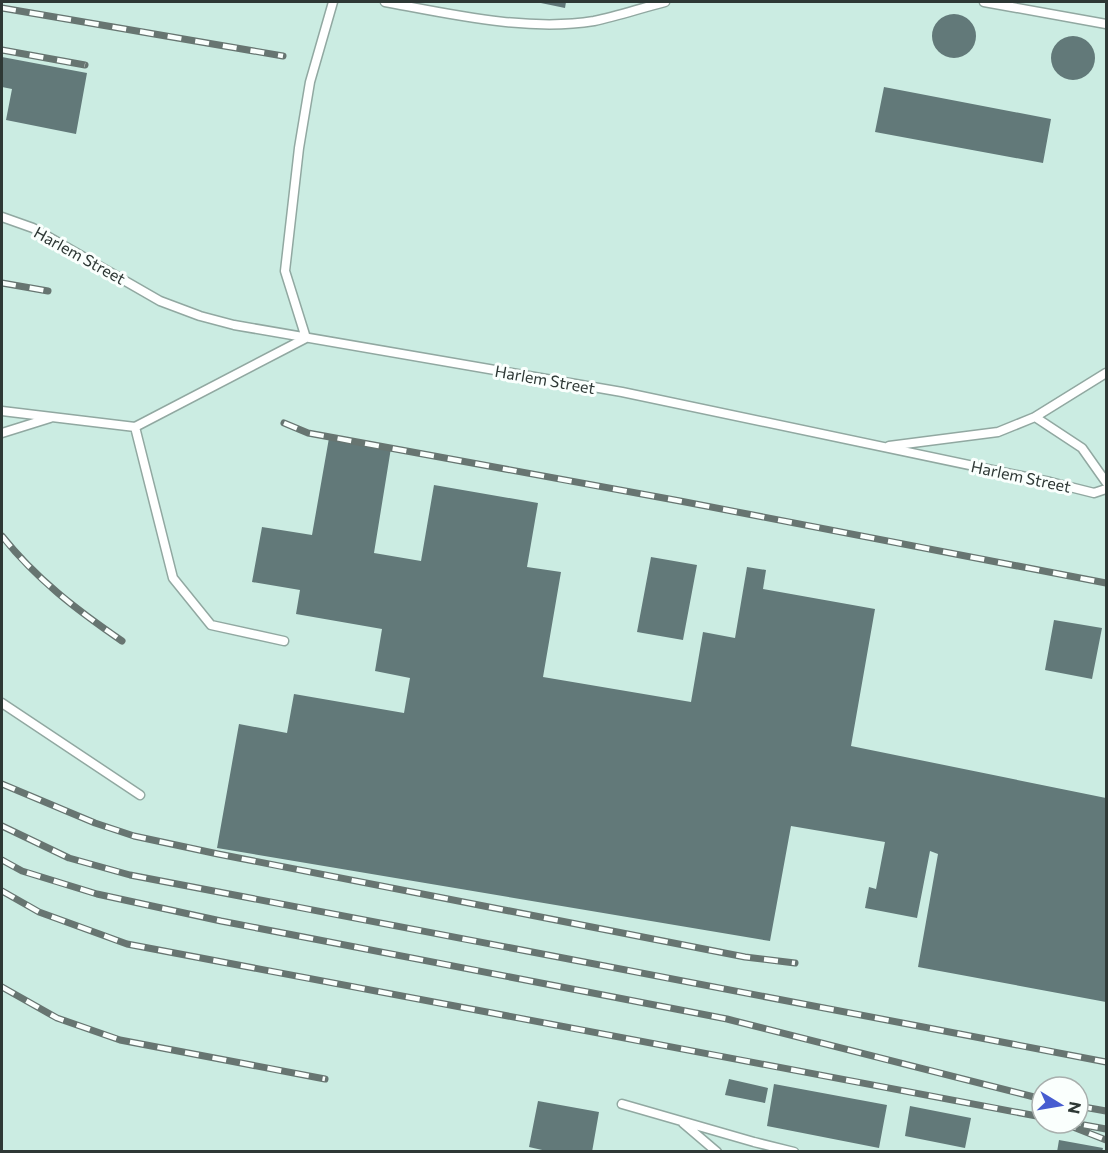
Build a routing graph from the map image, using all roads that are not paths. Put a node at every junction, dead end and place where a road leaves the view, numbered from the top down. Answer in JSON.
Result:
{"nodes":[{"id":1,"x":333,"y":2,"type":"edge"},
{"id":2,"x":385,"y":2,"type":"edge"},
{"id":3,"x":665,"y":2,"type":"edge"},
{"id":4,"x":984,"y":2,"type":"edge"},
{"id":5,"x":1107,"y":24,"type":"edge"},
{"id":6,"x":2,"y":217,"type":"edge"},
{"id":7,"x":306,"y":338,"type":"junction"},
{"id":8,"x":1107,"y":373,"type":"edge"},
{"id":9,"x":2,"y":411,"type":"edge"},
{"id":10,"x":54,"y":417,"type":"junction"},
{"id":11,"x":1035,"y":417,"type":"junction"},
{"id":12,"x":135,"y":428,"type":"junction"},
{"id":13,"x":2,"y":433,"type":"edge"},
{"id":14,"x":883,"y":447,"type":"junction"},
{"id":15,"x":1107,"y":482,"type":"edge"},
{"id":16,"x":1107,"y":489,"type":"edge"},
{"id":17,"x":284,"y":641,"type":"dead end"},
{"id":18,"x":2,"y":703,"type":"edge"},
{"id":19,"x":140,"y":795,"type":"dead end"},
{"id":20,"x":622,"y":1104,"type":"dead end"},
{"id":21,"x":680,"y":1121,"type":"junction"},
{"id":22,"x":717,"y":1152,"type":"edge"},
{"id":23,"x":794,"y":1152,"type":"edge"}],
"edges":[{"from":1,"to":7,"type":"lane"},
{"from":2,"to":3,"type":"lane"},
{"from":4,"to":5,"type":"lane"},
{"from":6,"to":7,"type":"lane","name":"Harlem Street"},
{"from":7,"to":12,"type":"lane"},
{"from":7,"to":14,"type":"lane","name":"Harlem Street"},
{"from":8,"to":11,"type":"lane"},
{"from":9,"to":10,"type":"lane"},
{"from":10,"to":12,"type":"lane"},
{"from":10,"to":13,"type":"lane"},
{"from":11,"to":14,"type":"lane"},
{"from":11,"to":15,"type":"lane"},
{"from":12,"to":17,"type":"lane"},
{"from":14,"to":16,"type":"lane","name":"Harlem Street"},
{"from":18,"to":19,"type":"lane"},
{"from":20,"to":21,"type":"lane"},
{"from":21,"to":22,"type":"lane"},
{"from":21,"to":23,"type":"lane"}]}
